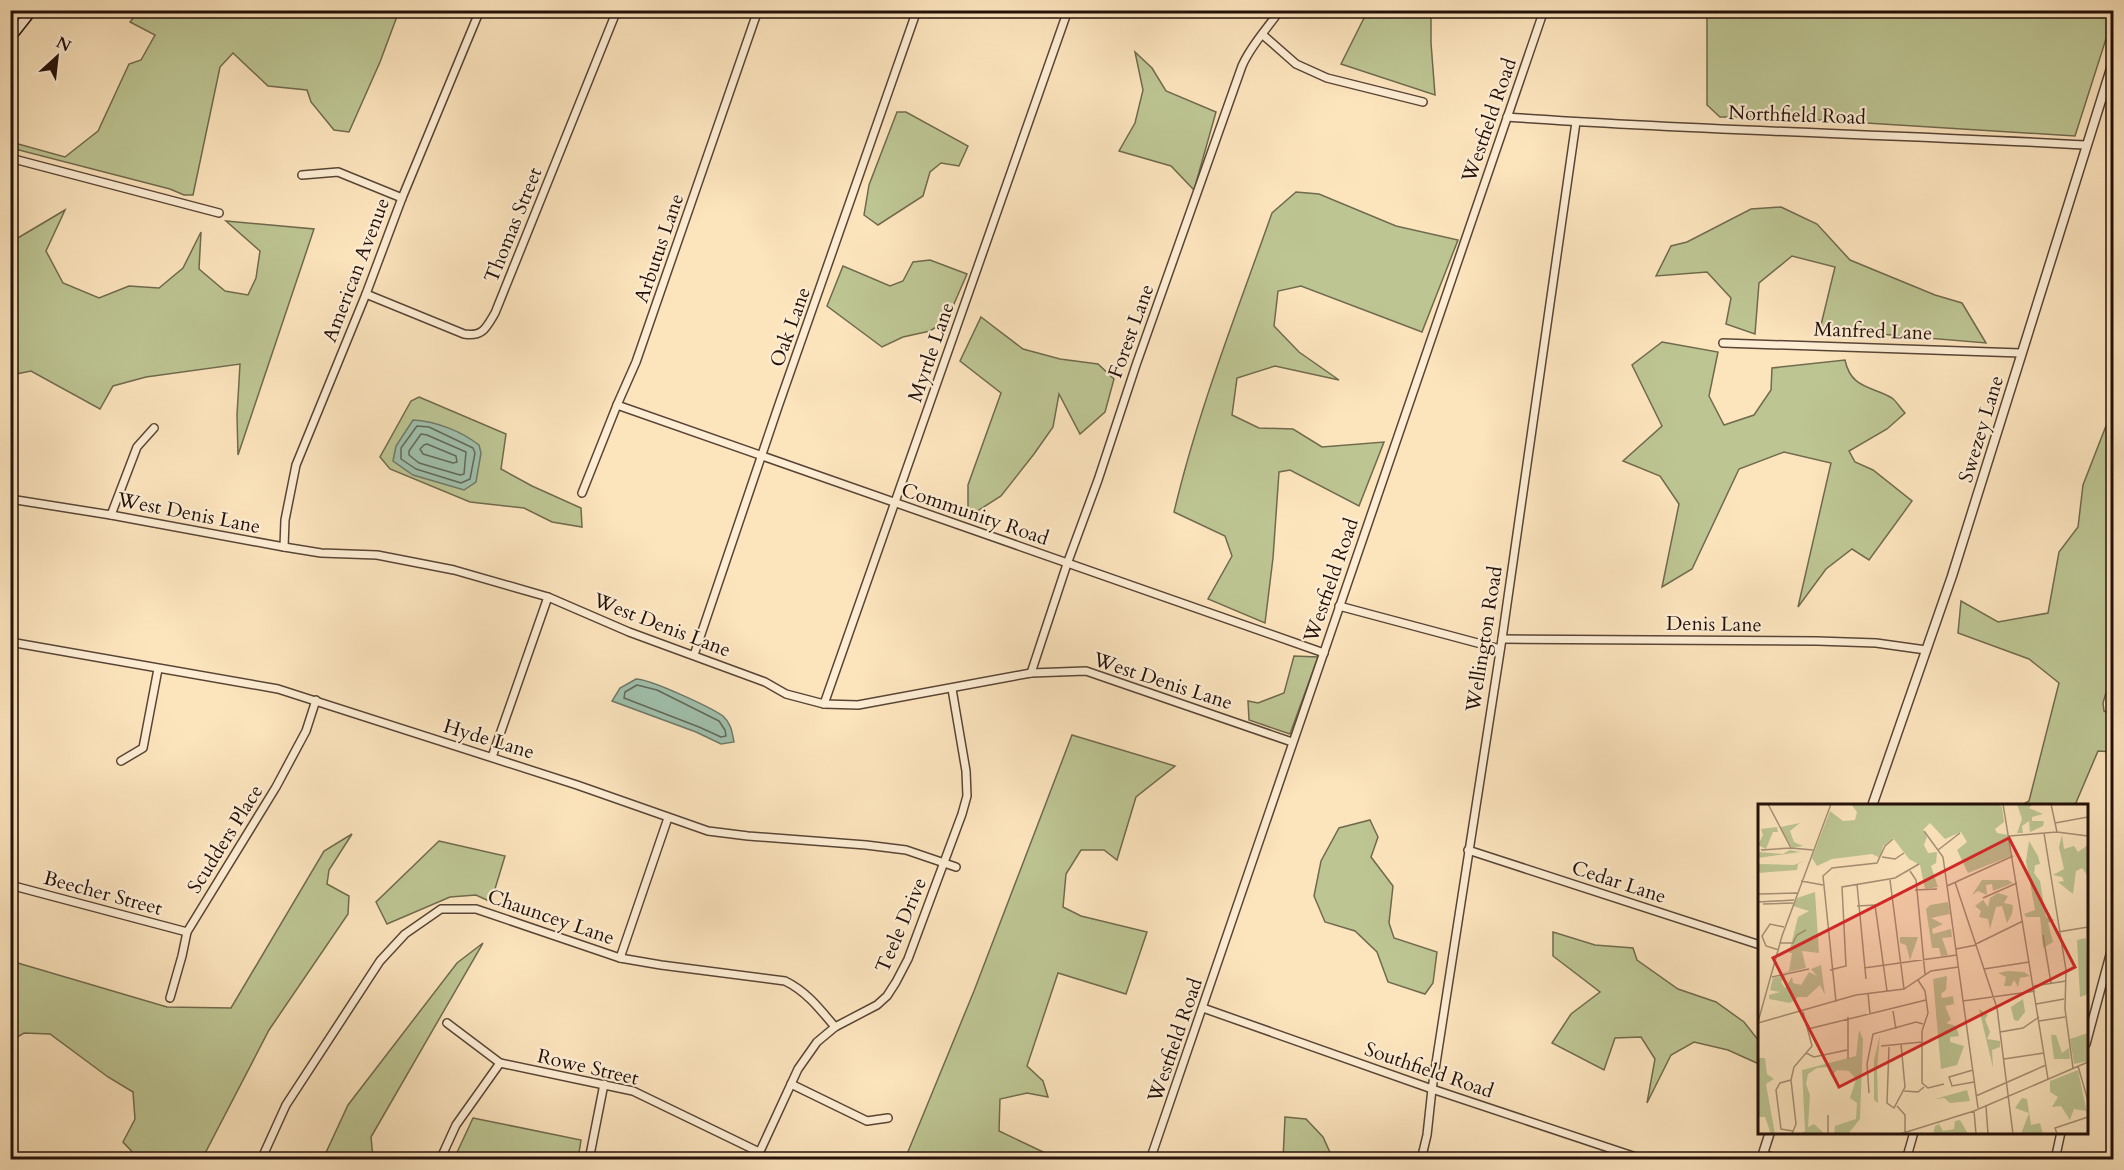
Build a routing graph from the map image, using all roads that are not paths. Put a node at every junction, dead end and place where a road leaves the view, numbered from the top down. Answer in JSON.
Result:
{"nodes":[{"id":1,"x":32,"y":10,"type":"edge"},
{"id":2,"x":480,"y":10,"type":"edge"},
{"id":3,"x":617,"y":10,"type":"edge"},
{"id":4,"x":758,"y":10,"type":"edge"},
{"id":5,"x":917,"y":10,"type":"edge"},
{"id":6,"x":1068,"y":10,"type":"edge"},
{"id":7,"x":1280,"y":10,"type":"edge"},
{"id":8,"x":1544,"y":10,"type":"edge"},
{"id":9,"x":1263,"y":34,"type":"junction"},
{"id":10,"x":10,"y":38,"type":"edge"},
{"id":11,"x":2114,"y":59,"type":"edge"},
{"id":12,"x":1423,"y":102,"type":"dead end"},
{"id":13,"x":1507,"y":117,"type":"junction"},
{"id":14,"x":1576,"y":122,"type":"junction"},
{"id":15,"x":2086,"y":145,"type":"junction"},
{"id":16,"x":10,"y":158,"type":"edge"},
{"id":17,"x":302,"y":175,"type":"dead end"},
{"id":18,"x":402,"y":198,"type":"junction"},
{"id":19,"x":219,"y":213,"type":"dead end"},
{"id":20,"x":366,"y":294,"type":"junction"},
{"id":21,"x":1723,"y":343,"type":"dead end"},
{"id":22,"x":2021,"y":353,"type":"junction"},
{"id":23,"x":617,"y":405,"type":"junction"},
{"id":24,"x":154,"y":428,"type":"dead end"},
{"id":25,"x":763,"y":457,"type":"junction"},
{"id":26,"x":582,"y":493,"type":"dead end"},
{"id":27,"x":12,"y":500,"type":"edge"},
{"id":28,"x":896,"y":504,"type":"junction"},
{"id":29,"x":111,"y":515,"type":"junction"},
{"id":30,"x":10,"y":519,"type":"edge"},
{"id":31,"x":284,"y":547,"type":"junction"},
{"id":32,"x":1067,"y":564,"type":"junction"},
{"id":33,"x":548,"y":597,"type":"junction"},
{"id":34,"x":1340,"y":606,"type":"junction"},
{"id":35,"x":1502,"y":639,"type":"junction"},
{"id":36,"x":10,"y":642,"type":"edge"},
{"id":37,"x":1500,"y":649,"type":"junction"},
{"id":38,"x":1926,"y":650,"type":"junction"},
{"id":39,"x":1324,"y":653,"type":"junction"},
{"id":40,"x":694,"y":655,"type":"junction"},
{"id":41,"x":158,"y":669,"type":"junction"},
{"id":42,"x":1031,"y":673,"type":"junction"},
{"id":43,"x":952,"y":689,"type":"junction"},
{"id":44,"x":316,"y":700,"type":"junction"},
{"id":45,"x":824,"y":704,"type":"junction"},
{"id":46,"x":1292,"y":742,"type":"junction"},
{"id":47,"x":492,"y":757,"type":"junction"},
{"id":48,"x":121,"y":762,"type":"dead end"},
{"id":49,"x":1873,"y":804,"type":"edge"},
{"id":50,"x":668,"y":818,"type":"junction"},
{"id":51,"x":1468,"y":850,"type":"junction"},
{"id":52,"x":944,"y":862,"type":"junction"},
{"id":53,"x":956,"y":867,"type":"dead end"},
{"id":54,"x":10,"y":885,"type":"edge"},
{"id":55,"x":187,"y":932,"type":"junction"},
{"id":56,"x":2114,"y":940,"type":"edge"},
{"id":57,"x":1758,"y":944,"type":"edge"},
{"id":58,"x":620,"y":958,"type":"junction"},
{"id":59,"x":170,"y":998,"type":"dead end"},
{"id":60,"x":1203,"y":1008,"type":"junction"},
{"id":61,"x":447,"y":1023,"type":"dead end"},
{"id":62,"x":835,"y":1027,"type":"junction"},
{"id":63,"x":2088,"y":1037,"type":"edge"},
{"id":64,"x":500,"y":1063,"type":"junction"},
{"id":65,"x":604,"y":1084,"type":"junction"},
{"id":66,"x":791,"y":1084,"type":"junction"},
{"id":67,"x":1432,"y":1089,"type":"junction"},
{"id":68,"x":888,"y":1118,"type":"dead end"},
{"id":69,"x":1769,"y":1134,"type":"edge"},
{"id":70,"x":1913,"y":1134,"type":"edge"},
{"id":71,"x":2061,"y":1134,"type":"edge"},
{"id":72,"x":10,"y":1147,"type":"edge"},
{"id":73,"x":758,"y":1156,"type":"edge"},
{"id":74,"x":1762,"y":1157,"type":"edge"},
{"id":75,"x":15,"y":1160,"type":"edge"},
{"id":76,"x":261,"y":1160,"type":"edge"},
{"id":77,"x":440,"y":1160,"type":"edge"},
{"id":78,"x":589,"y":1160,"type":"edge"},
{"id":79,"x":1150,"y":1160,"type":"edge"},
{"id":80,"x":1421,"y":1160,"type":"edge"},
{"id":81,"x":1645,"y":1160,"type":"edge"},
{"id":82,"x":1781,"y":1160,"type":"edge"},
{"id":83,"x":1906,"y":1160,"type":"edge"},
{"id":84,"x":2055,"y":1160,"type":"edge"}],
"edges":[{"from":1,"to":10,"type":"main road"},
{"from":2,"to":18,"type":"street","name":"American Avenue"},
{"from":3,"to":20,"type":"street","name":"Thomas Street"},
{"from":4,"to":23,"type":"street","name":"Arbutus Lane"},
{"from":5,"to":25,"type":"street","name":"Oak Lane"},
{"from":6,"to":28,"type":"street","name":"Myrtle Lane"},
{"from":7,"to":9,"type":"street","name":"Forest Lane"},
{"from":8,"to":13,"type":"street","name":"Westfield Road"},
{"from":9,"to":12,"type":"street"},
{"from":9,"to":32,"type":"street","name":"Forest Lane"},
{"from":11,"to":15,"type":"street","name":"Swezey Lane"},
{"from":13,"to":14,"type":"street","name":"Northfield Road"},
{"from":13,"to":34,"type":"street","name":"Westfield Road"},
{"from":14,"to":15,"type":"street","name":"Northfield Road"},
{"from":14,"to":35,"type":"street","name":"Wellington Road"},
{"from":15,"to":22,"type":"street","name":"Swezey Lane"},
{"from":16,"to":19,"type":"street"},
{"from":17,"to":18,"type":"street"},
{"from":18,"to":20,"type":"street","name":"American Avenue"},
{"from":20,"to":31,"type":"street","name":"American Avenue"},
{"from":21,"to":22,"type":"street","name":"Manfred Lane"},
{"from":22,"to":38,"type":"street","name":"Swezey Lane"},
{"from":23,"to":25,"type":"street","name":"Community Road"},
{"from":23,"to":26,"type":"street","name":"Arbutus Lane"},
{"from":24,"to":29,"type":"street"},
{"from":25,"to":28,"type":"street","name":"Community Road"},
{"from":25,"to":40,"type":"street","name":"Oak Lane"},
{"from":27,"to":29,"type":"street","name":"West Denis Lane"},
{"from":27,"to":30,"type":"street"},
{"from":28,"to":32,"type":"street","name":"Community Road"},
{"from":28,"to":45,"type":"street","name":"Myrtle Lane"},
{"from":29,"to":31,"type":"street","name":"West Denis Lane"},
{"from":31,"to":33,"type":"street","name":"West Denis Lane"},
{"from":32,"to":39,"type":"street","name":"Community Road"},
{"from":32,"to":42,"type":"street","name":"Forest Lane"},
{"from":33,"to":40,"type":"street","name":"West Denis Lane"},
{"from":33,"to":47,"type":"street"},
{"from":34,"to":37,"type":"street"},
{"from":34,"to":39,"type":"street","name":"Westfield Road"},
{"from":35,"to":37,"type":"street","name":"Wellington Road"},
{"from":35,"to":38,"type":"street","name":"Denis Lane"},
{"from":36,"to":41,"type":"street","name":"Hyde Lane"},
{"from":37,"to":51,"type":"street","name":"Wellington Road"},
{"from":38,"to":49,"type":"street","name":"Swezey Lane"},
{"from":39,"to":46,"type":"street","name":"Westfield Road"},
{"from":40,"to":45,"type":"street","name":"West Denis Lane"},
{"from":41,"to":44,"type":"street","name":"Hyde Lane"},
{"from":41,"to":48,"type":"street"},
{"from":42,"to":43,"type":"street","name":"West Denis Lane"},
{"from":42,"to":46,"type":"street","name":"West Denis Lane"},
{"from":43,"to":45,"type":"street","name":"West Denis Lane"},
{"from":43,"to":52,"type":"street","name":"Teele Drive"},
{"from":44,"to":47,"type":"street","name":"Hyde Lane"},
{"from":44,"to":55,"type":"street","name":"Scudders Place"},
{"from":46,"to":60,"type":"street","name":"Westfield Road"},
{"from":47,"to":50,"type":"street","name":"Hyde Lane"},
{"from":50,"to":52,"type":"street","name":"Hyde Lane"},
{"from":50,"to":58,"type":"street"},
{"from":51,"to":57,"type":"street","name":"Cedar Lane"},
{"from":51,"to":67,"type":"street","name":"Wellington Road"},
{"from":52,"to":53,"type":"street","name":"Hyde Lane"},
{"from":52,"to":62,"type":"street","name":"Teele Drive"},
{"from":54,"to":55,"type":"street","name":"Beecher Street"},
{"from":55,"to":59,"type":"street","name":"Scudders Place"},
{"from":56,"to":63,"type":"street"},
{"from":58,"to":62,"type":"street","name":"Chauncey Lane"},
{"from":58,"to":76,"type":"street","name":"Chauncey Lane"},
{"from":60,"to":67,"type":"street","name":"Southfield Road"},
{"from":60,"to":79,"type":"street","name":"Westfield Road"},
{"from":61,"to":64,"type":"street","name":"Rowe Street"},
{"from":62,"to":66,"type":"street","name":"Teele Drive"},
{"from":64,"to":65,"type":"street","name":"Rowe Street"},
{"from":64,"to":77,"type":"street"},
{"from":65,"to":73,"type":"street","name":"Rowe Street"},
{"from":65,"to":78,"type":"street"},
{"from":66,"to":68,"type":"street"},
{"from":66,"to":73,"type":"street","name":"Teele Drive"},
{"from":67,"to":80,"type":"street","name":"Wellington Road"},
{"from":67,"to":81,"type":"street","name":"Southfield Road"},
{"from":69,"to":74,"type":"street"},
{"from":70,"to":83,"type":"street"},
{"from":71,"to":84,"type":"street"},
{"from":72,"to":75,"type":"street"},
{"from":74,"to":82,"type":"street"}]}
